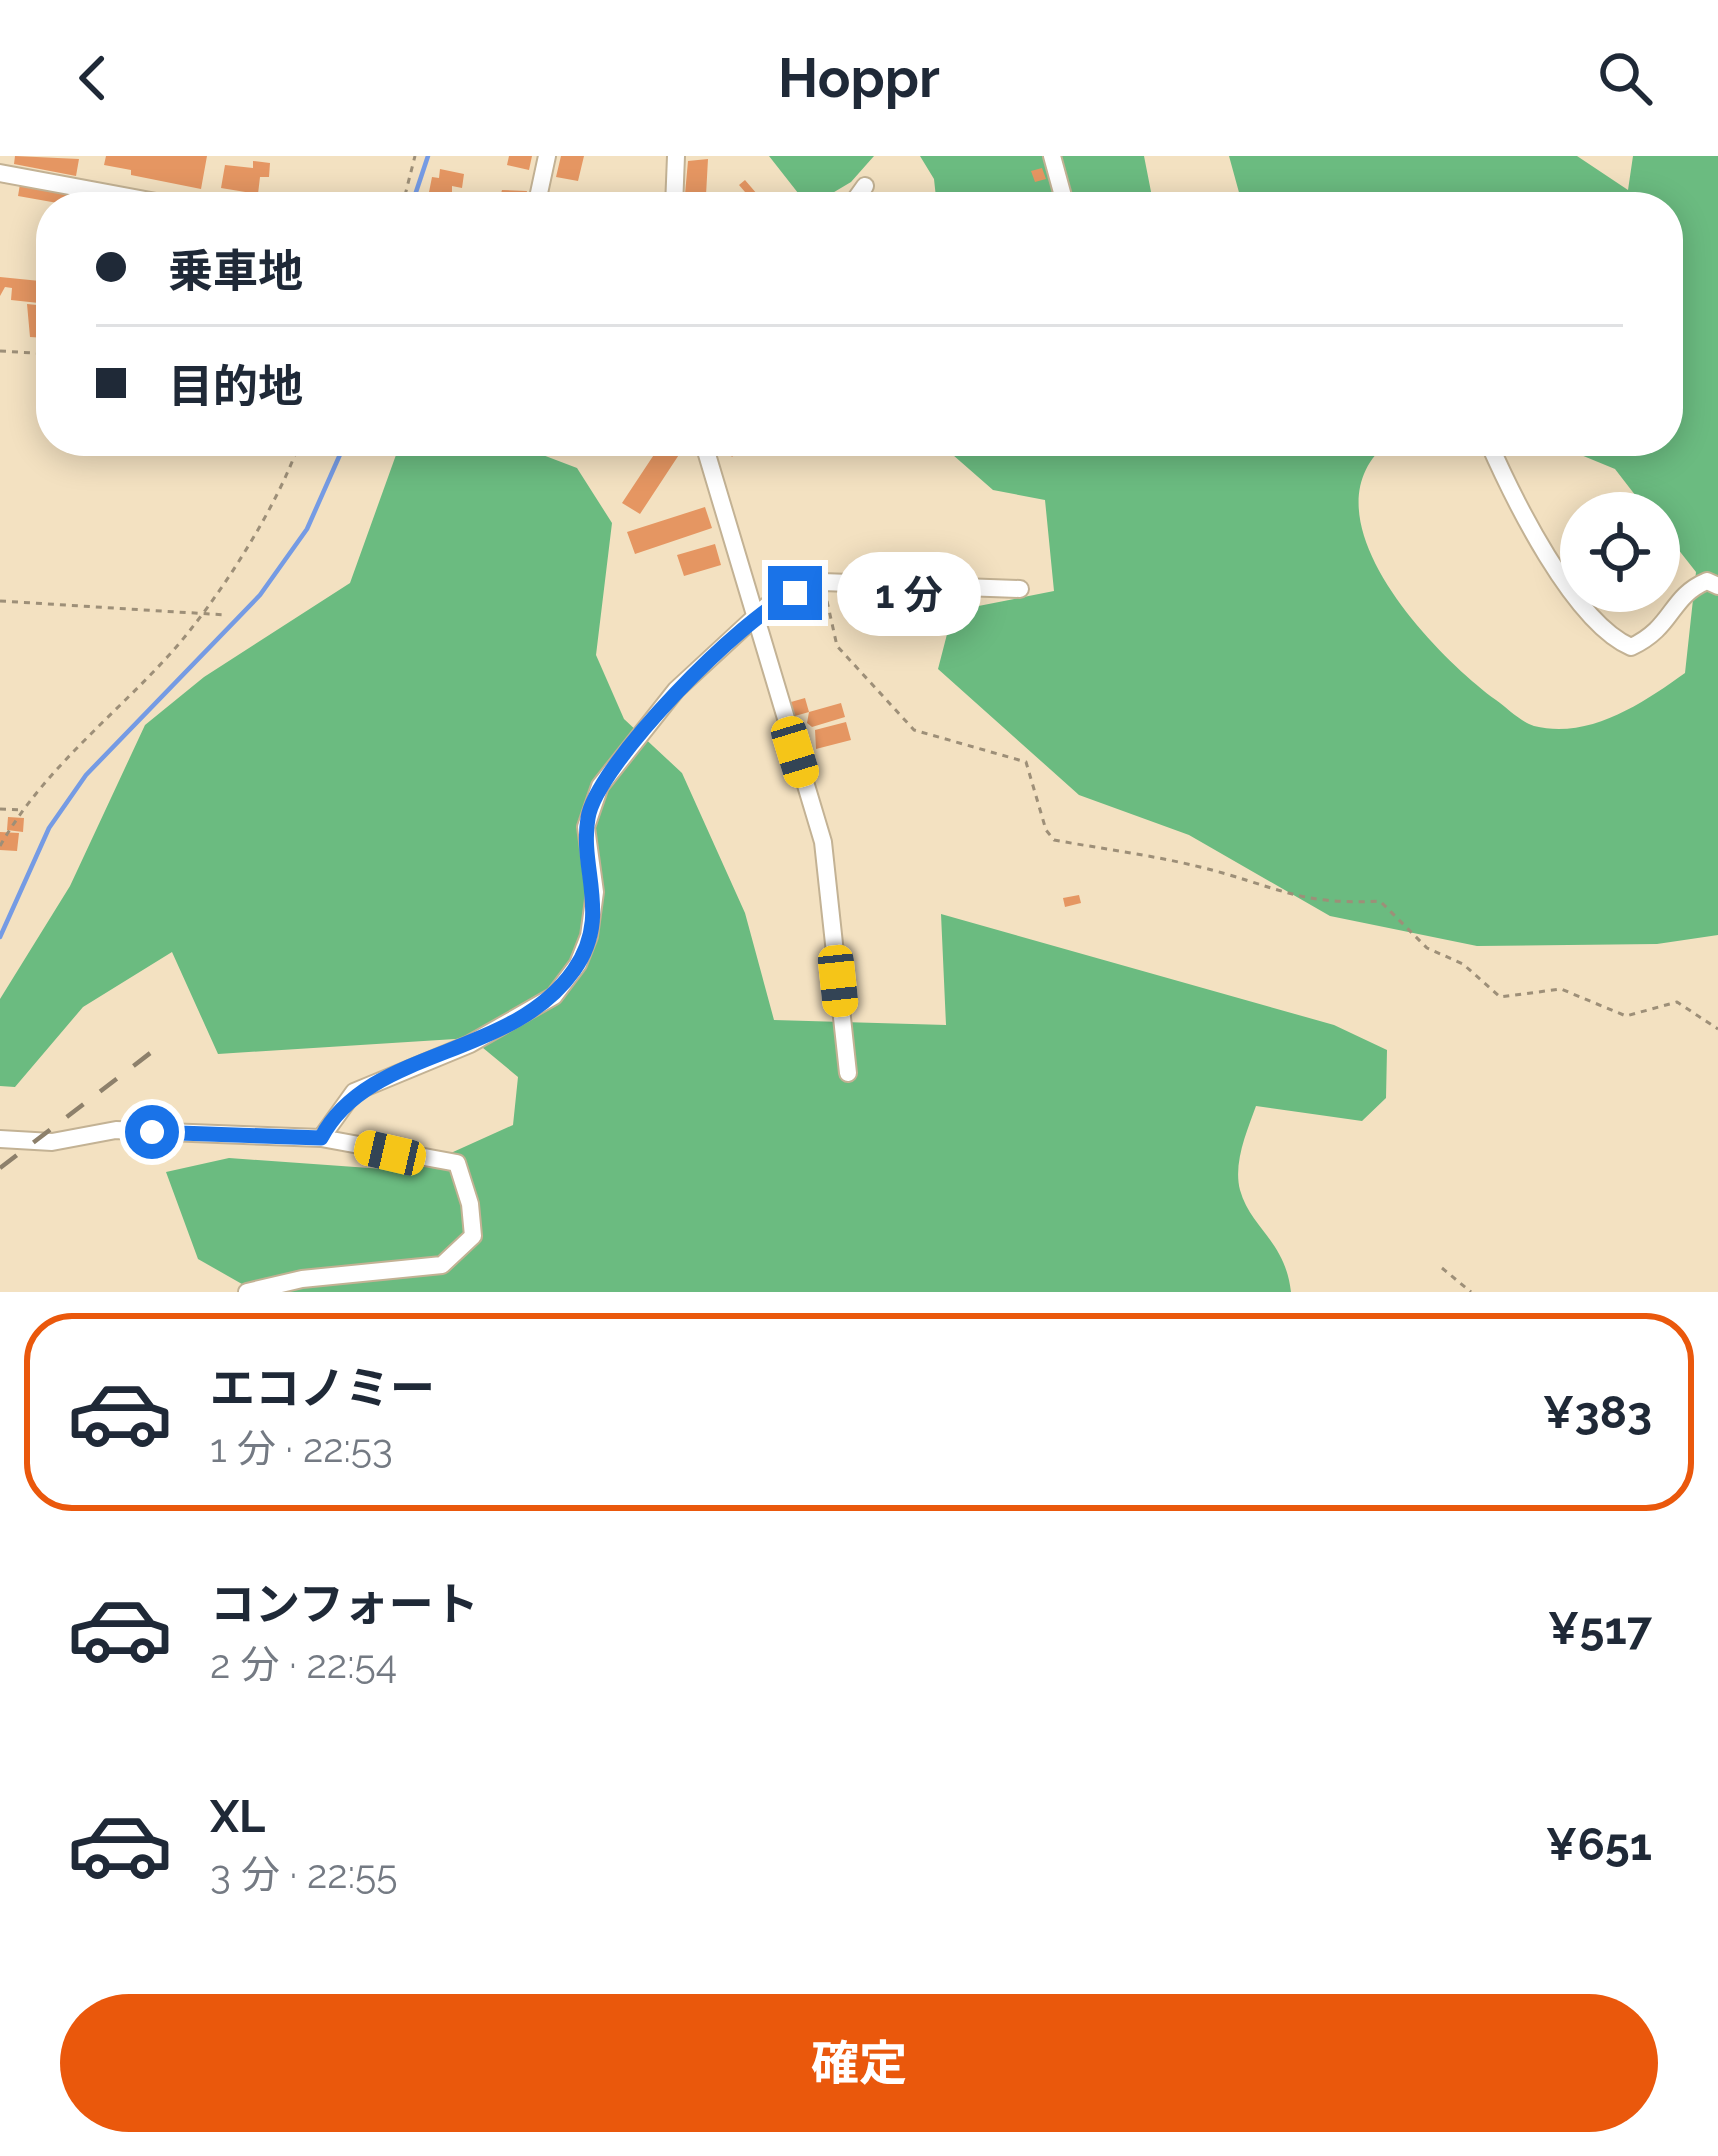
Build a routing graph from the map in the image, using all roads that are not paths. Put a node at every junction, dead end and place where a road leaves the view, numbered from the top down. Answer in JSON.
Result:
{"nodes":[{"id":1,"x":547,"y":156,"type":"edge"},
{"id":2,"x":676,"y":156,"type":"edge"},
{"id":3,"x":1052,"y":156,"type":"edge"},
{"id":4,"x":0,"y":172,"type":"edge"},
{"id":5,"x":865,"y":186,"type":"dead end"},
{"id":6,"x":105,"y":192,"type":"edge"},
{"id":7,"x":539,"y":192,"type":"edge"},
{"id":8,"x":675,"y":192,"type":"edge"},
{"id":9,"x":861,"y":192,"type":"edge"},
{"id":10,"x":1062,"y":192,"type":"edge"},
{"id":11,"x":707,"y":456,"type":"edge"},
{"id":12,"x":1496,"y":456,"type":"edge"},
{"id":13,"x":1718,"y":586,"type":"edge"},
{"id":14,"x":1020,"y":589,"type":"dead end"},
{"id":15,"x":754,"y":617,"type":"junction"},
{"id":16,"x":848,"y":1073,"type":"dead end"},
{"id":17,"x":321,"y":1138,"type":"junction"},
{"id":18,"x":0,"y":1139,"type":"edge"},
{"id":19,"x":247,"y":1292,"type":"edge"}],
"edges":[{"from":1,"to":7,"type":"street"},
{"from":2,"to":8,"type":"street"},
{"from":3,"to":10,"type":"street"},
{"from":4,"to":6,"type":"street"},
{"from":5,"to":9,"type":"street"},
{"from":11,"to":15,"type":"street"},
{"from":12,"to":13,"type":"street"},
{"from":14,"to":15,"type":"street"},
{"from":15,"to":16,"type":"street"},
{"from":15,"to":17,"type":"street"},
{"from":17,"to":18,"type":"street"},
{"from":17,"to":19,"type":"street"}]}
